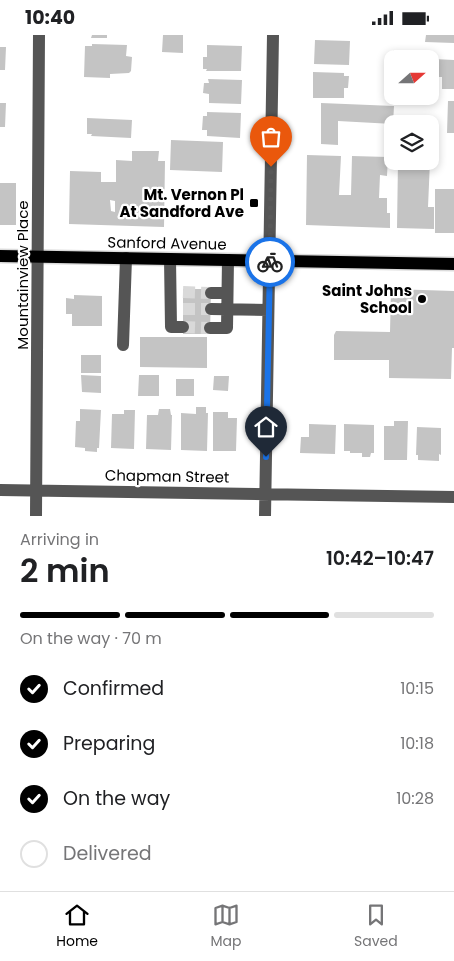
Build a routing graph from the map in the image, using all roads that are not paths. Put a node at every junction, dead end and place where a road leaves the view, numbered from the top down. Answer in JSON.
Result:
{"nodes":[{"id":1,"x":39,"y":35,"type":"edge"},
{"id":2,"x":273,"y":35,"type":"edge"},
{"id":3,"x":0,"y":256,"type":"edge"},
{"id":4,"x":38,"y":257,"type":"junction"},
{"id":5,"x":126,"y":258,"type":"junction"},
{"id":6,"x":170,"y":259,"type":"junction"},
{"id":7,"x":228,"y":259,"type":"junction"},
{"id":8,"x":270,"y":261,"type":"junction"},
{"id":9,"x":454,"y":264,"type":"edge"},
{"id":10,"x":211,"y":293,"type":"tunnel mouth"},
{"id":11,"x":227,"y":293,"type":"junction"},
{"id":12,"x":210,"y":309,"type":"tunnel mouth"},
{"id":13,"x":227,"y":309,"type":"junction"},
{"id":14,"x":268,"y":310,"type":"junction"},
{"id":15,"x":183,"y":327,"type":"dead end"},
{"id":16,"x":210,"y":327,"type":"tunnel mouth"},
{"id":17,"x":123,"y":345,"type":"dead end"},
{"id":18,"x":0,"y":489,"type":"edge"},
{"id":19,"x":36,"y":490,"type":"junction"},
{"id":20,"x":265,"y":494,"type":"junction"},
{"id":21,"x":454,"y":497,"type":"edge"},
{"id":22,"x":36,"y":516,"type":"edge"},
{"id":23,"x":265,"y":516,"type":"edge"}],
"edges":[{"from":1,"to":4,"type":"street","name":"Mountainview Place"},
{"from":2,"to":8,"type":"street"},
{"from":3,"to":4,"type":"main road","name":"Sanford Avenue"},
{"from":4,"to":5,"type":"main road","name":"Sanford Avenue"},
{"from":4,"to":19,"type":"street","name":"Mountainview Place"},
{"from":5,"to":6,"type":"main road","name":"Sanford Avenue"},
{"from":5,"to":17,"type":"street"},
{"from":6,"to":7,"type":"main road","name":"Sanford Avenue"},
{"from":6,"to":15,"type":"street"},
{"from":7,"to":8,"type":"main road","name":"Sanford Avenue"},
{"from":7,"to":11,"type":"street"},
{"from":8,"to":9,"type":"main road","name":"Sanford Avenue"},
{"from":8,"to":14,"type":"street"},
{"from":10,"to":11,"type":"street"},
{"from":11,"to":13,"type":"street"},
{"from":12,"to":13,"type":"street"},
{"from":13,"to":14,"type":"street"},
{"from":13,"to":16,"type":"street"},
{"from":14,"to":20,"type":"street"},
{"from":18,"to":19,"type":"street","name":"Chapman Street"},
{"from":19,"to":20,"type":"street","name":"Chapman Street"},
{"from":19,"to":22,"type":"street","name":"Mountainview Place"},
{"from":20,"to":21,"type":"street","name":"Chapman Street"},
{"from":20,"to":23,"type":"street"}]}
